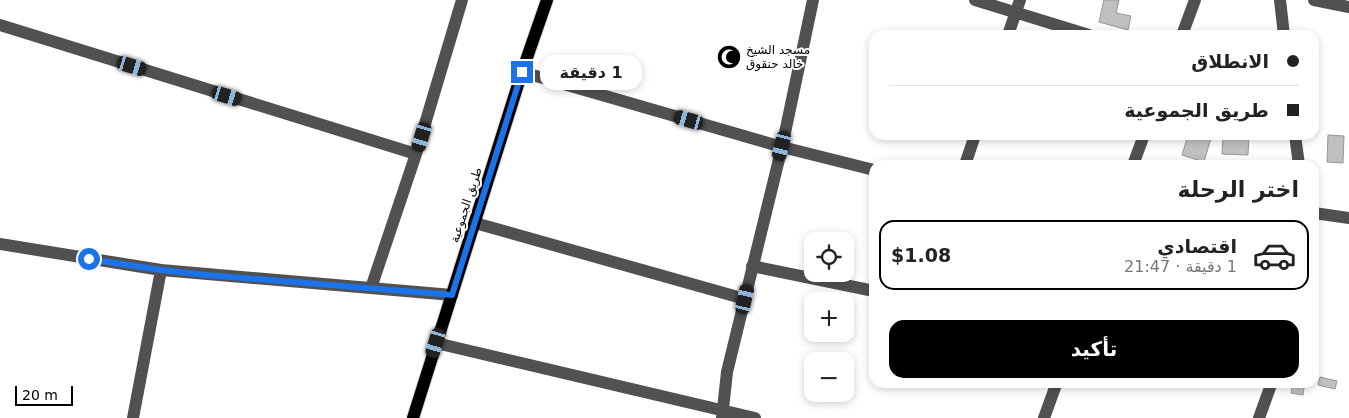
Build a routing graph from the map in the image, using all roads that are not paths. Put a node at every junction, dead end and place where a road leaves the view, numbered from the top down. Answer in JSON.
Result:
{"nodes":[{"id":1,"x":462,"y":0,"type":"edge"},
{"id":2,"x":547,"y":0,"type":"edge"},
{"id":3,"x":813,"y":0,"type":"edge"},
{"id":4,"x":975,"y":0,"type":"edge"},
{"id":5,"x":1195,"y":0,"type":"edge"},
{"id":6,"x":1280,"y":0,"type":"edge"},
{"id":7,"x":1314,"y":0,"type":"edge"},
{"id":8,"x":1018,"y":6,"type":"edge"},
{"id":9,"x":1349,"y":7,"type":"edge"},
{"id":10,"x":0,"y":25,"type":"edge"},
{"id":11,"x":1010,"y":30,"type":"edge"},
{"id":12,"x":1077,"y":30,"type":"edge"},
{"id":13,"x":1184,"y":30,"type":"edge"},
{"id":14,"x":1283,"y":30,"type":"edge"},
{"id":15,"x":522,"y":72,"type":"junction"},
{"id":16,"x":973,"y":140,"type":"edge"},
{"id":17,"x":1142,"y":140,"type":"edge"},
{"id":18,"x":1296,"y":140,"type":"edge"},
{"id":19,"x":782,"y":146,"type":"junction"},
{"id":20,"x":416,"y":154,"type":"junction"},
{"id":21,"x":967,"y":160,"type":"edge"},
{"id":22,"x":1135,"y":160,"type":"edge"},
{"id":23,"x":1298,"y":160,"type":"edge"},
{"id":24,"x":869,"y":169,"type":"edge"},
{"id":25,"x":1319,"y":214,"type":"edge"},
{"id":26,"x":1349,"y":218,"type":"edge"},
{"id":27,"x":474,"y":223,"type":"junction"},
{"id":28,"x":0,"y":244,"type":"edge"},
{"id":29,"x":752,"y":266,"type":"junction"},
{"id":30,"x":161,"y":270,"type":"junction"},
{"id":31,"x":371,"y":288,"type":"junction"},
{"id":32,"x":869,"y":291,"type":"edge"},
{"id":33,"x":452,"y":295,"type":"junction"},
{"id":34,"x":745,"y":299,"type":"junction"},
{"id":35,"x":436,"y":343,"type":"junction"},
{"id":36,"x":1054,"y":388,"type":"edge"},
{"id":37,"x":1270,"y":388,"type":"edge"},
{"id":38,"x":723,"y":414,"type":"edge"},
{"id":39,"x":133,"y":418,"type":"edge"},
{"id":40,"x":413,"y":418,"type":"edge"},
{"id":41,"x":755,"y":418,"type":"edge"},
{"id":42,"x":1044,"y":418,"type":"edge"},
{"id":43,"x":1259,"y":418,"type":"edge"}],
"edges":[{"from":1,"to":20,"type":"street"},
{"from":2,"to":15,"type":"main road","name":"طريق الجموعية"},
{"from":3,"to":19,"type":"street"},
{"from":4,"to":8,"type":"street"},
{"from":5,"to":13,"type":"street"},
{"from":6,"to":14,"type":"street"},
{"from":7,"to":9,"type":"street"},
{"from":8,"to":11,"type":"street"},
{"from":8,"to":12,"type":"street"},
{"from":10,"to":20,"type":"street"},
{"from":15,"to":19,"type":"street"},
{"from":15,"to":27,"type":"main road","name":"طريق الجموعية"},
{"from":16,"to":21,"type":"street"},
{"from":17,"to":22,"type":"street"},
{"from":18,"to":23,"type":"street"},
{"from":19,"to":24,"type":"street"},
{"from":19,"to":29,"type":"street"},
{"from":20,"to":31,"type":"street"},
{"from":25,"to":26,"type":"street"},
{"from":27,"to":33,"type":"main road","name":"طريق الجموعية"},
{"from":27,"to":34,"type":"street"},
{"from":28,"to":30,"type":"street"},
{"from":29,"to":32,"type":"street"},
{"from":29,"to":34,"type":"street"},
{"from":30,"to":31,"type":"street"},
{"from":30,"to":39,"type":"street"},
{"from":31,"to":33,"type":"street"},
{"from":33,"to":35,"type":"main road","name":"طريق الجموعية"},
{"from":34,"to":38,"type":"street"},
{"from":35,"to":38,"type":"street"},
{"from":35,"to":40,"type":"main road","name":"طريق الجموعية"},
{"from":36,"to":42,"type":"street"},
{"from":37,"to":43,"type":"street"},
{"from":38,"to":41,"type":"street"}]}
